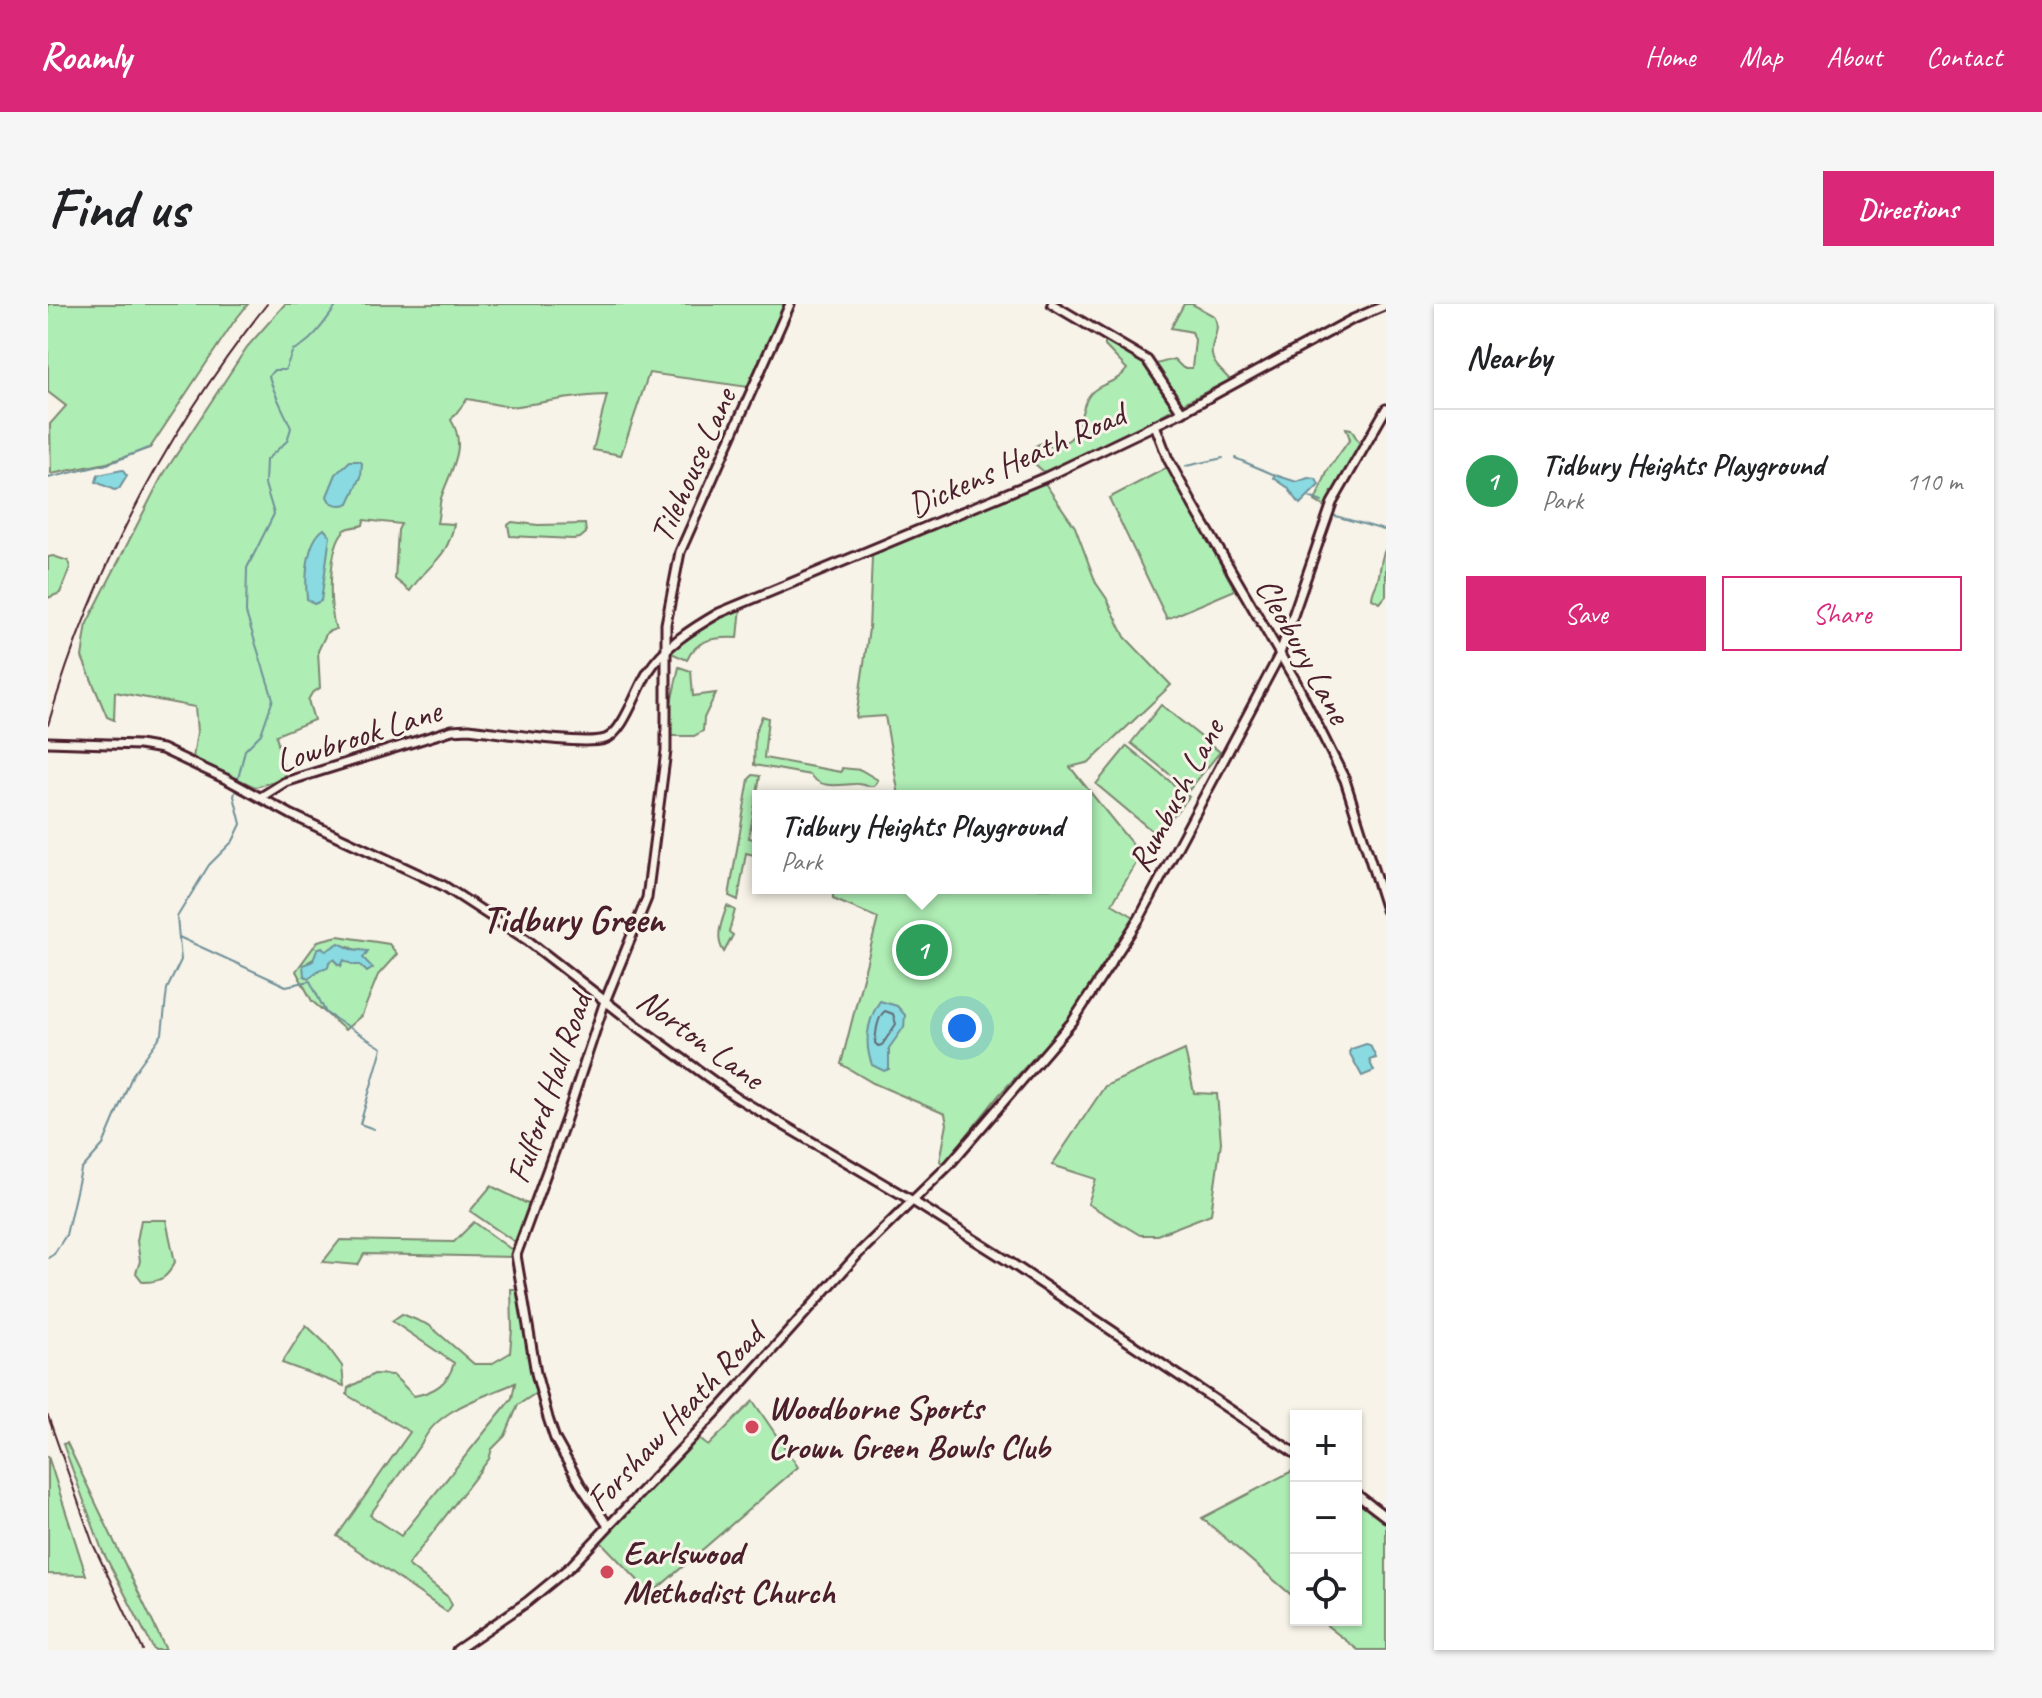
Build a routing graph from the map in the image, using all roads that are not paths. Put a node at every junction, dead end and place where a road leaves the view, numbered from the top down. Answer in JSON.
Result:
{"nodes":[{"id":1,"x":790,"y":304,"type":"edge"},
{"id":2,"x":1052,"y":304,"type":"edge"},
{"id":3,"x":1386,"y":305,"type":"edge"},
{"id":4,"x":1386,"y":409,"type":"edge"},
{"id":5,"x":1182,"y":412,"type":"junction"},
{"id":6,"x":1155,"y":425,"type":"junction"},
{"id":7,"x":665,"y":652,"type":"junction"},
{"id":8,"x":1279,"y":656,"type":"junction"},
{"id":9,"x":48,"y":742,"type":"edge"},
{"id":10,"x":261,"y":797,"type":"junction"},
{"id":11,"x":1386,"y":910,"type":"edge"},
{"id":12,"x":605,"y":1001,"type":"junction"},
{"id":13,"x":911,"y":1200,"type":"junction"},
{"id":14,"x":1290,"y":1450,"type":"edge"},
{"id":15,"x":1362,"y":1499,"type":"edge"},
{"id":16,"x":1386,"y":1517,"type":"edge"},
{"id":17,"x":608,"y":1526,"type":"junction"},
{"id":18,"x":457,"y":1650,"type":"edge"}],
"edges":[{"from":1,"to":7,"type":"street","name":"Tilehouse Lane"},
{"from":2,"to":5,"type":"street"},
{"from":3,"to":5,"type":"street","name":"Dickens Heath Road"},
{"from":4,"to":8,"type":"street","name":"Rumbush Lane"},
{"from":5,"to":6,"type":"street","name":"Dickens Heath Road"},
{"from":6,"to":7,"type":"street","name":"Dickens Heath Road"},
{"from":6,"to":8,"type":"street","name":"Cleobury Lane"},
{"from":7,"to":10,"type":"street","name":"Lowbrook Lane"},
{"from":7,"to":12,"type":"street","name":"Fulford Hall Road"},
{"from":8,"to":11,"type":"street","name":"Cleobury Lane"},
{"from":8,"to":13,"type":"street","name":"Rumbush Lane"},
{"from":9,"to":10,"type":"street","name":"Norton Lane"},
{"from":10,"to":12,"type":"street","name":"Norton Lane"},
{"from":12,"to":13,"type":"street","name":"Norton Lane"},
{"from":12,"to":17,"type":"street","name":"Fulford Hall Road"},
{"from":13,"to":14,"type":"street","name":"Norton Lane"},
{"from":13,"to":17,"type":"street","name":"Forshaw Heath Road"},
{"from":15,"to":16,"type":"street"},
{"from":17,"to":18,"type":"street","name":"Forshaw Heath Road"}]}
